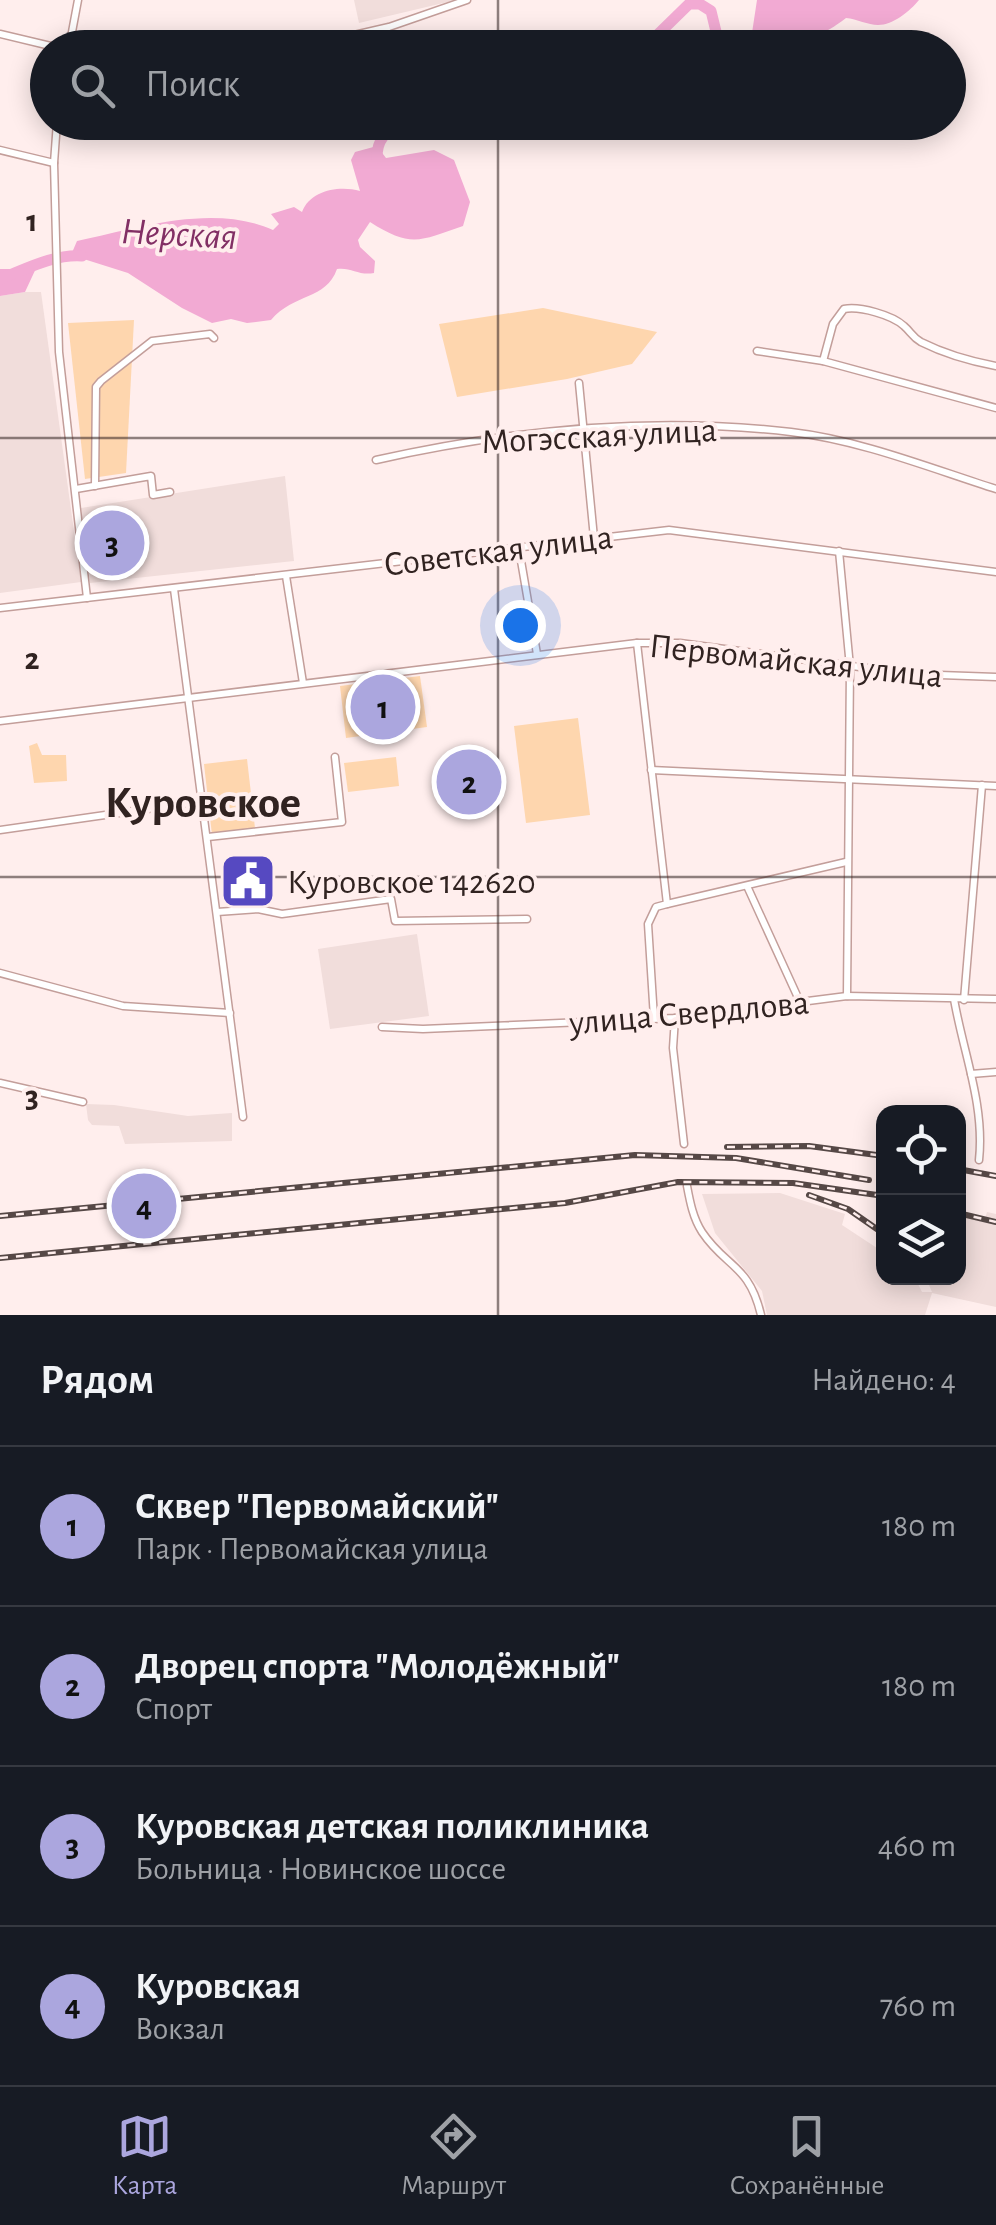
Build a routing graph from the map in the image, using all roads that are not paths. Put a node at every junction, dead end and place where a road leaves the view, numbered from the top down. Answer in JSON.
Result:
{"nodes":[{"id":1,"x":78,"y":0,"type":"edge"},
{"id":2,"x":467,"y":0,"type":"edge"},
{"id":3,"x":72,"y":30,"type":"edge"},
{"id":4,"x":372,"y":30,"type":"edge"},
{"id":5,"x":0,"y":34,"type":"edge"},
{"id":6,"x":30,"y":41,"type":"edge"},
{"id":7,"x":56,"y":140,"type":"edge"},
{"id":8,"x":0,"y":150,"type":"edge"},
{"id":9,"x":54,"y":163,"type":"junction"},
{"id":10,"x":214,"y":338,"type":"dead end"},
{"id":11,"x":757,"y":352,"type":"dead end"},
{"id":12,"x":822,"y":360,"type":"junction"},
{"id":13,"x":996,"y":366,"type":"edge"},
{"id":14,"x":579,"y":382,"type":"dead end"},
{"id":15,"x":996,"y":408,"type":"edge"},
{"id":16,"x":584,"y":431,"type":"junction"},
{"id":17,"x":376,"y":460,"type":"dead end"},
{"id":18,"x":95,"y":486,"type":"junction"},
{"id":19,"x":76,"y":489,"type":"junction"},
{"id":20,"x":996,"y":489,"type":"edge"},
{"id":21,"x":170,"y":492,"type":"dead end"},
{"id":22,"x":594,"y":538,"type":"junction"},
{"id":23,"x":518,"y":549,"type":"junction"},
{"id":24,"x":839,"y":551,"type":"junction"},
{"id":25,"x":996,"y":572,"type":"edge"},
{"id":26,"x":286,"y":576,"type":"junction"},
{"id":27,"x":174,"y":588,"type":"junction"},
{"id":28,"x":87,"y":598,"type":"junction"},
{"id":29,"x":0,"y":608,"type":"edge"},
{"id":30,"x":637,"y":643,"type":"junction"},
{"id":31,"x":537,"y":654,"type":"junction"},
{"id":32,"x":850,"y":668,"type":"junction"},
{"id":33,"x":996,"y":677,"type":"edge"},
{"id":34,"x":303,"y":683,"type":"junction"},
{"id":35,"x":188,"y":697,"type":"junction"},
{"id":36,"x":0,"y":720,"type":"edge"},
{"id":37,"x":335,"y":758,"type":"dead end"},
{"id":38,"x":652,"y":770,"type":"junction"},
{"id":39,"x":849,"y":780,"type":"junction"},
{"id":40,"x":982,"y":785,"type":"junction"},
{"id":41,"x":996,"y":786,"type":"edge"},
{"id":42,"x":203,"y":800,"type":"junction"},
{"id":43,"x":0,"y":830,"type":"edge"},
{"id":44,"x":208,"y":837,"type":"junction"},
{"id":45,"x":846,"y":862,"type":"junction"},
{"id":46,"x":747,"y":886,"type":"junction"},
{"id":47,"x":668,"y":904,"type":"junction"},
{"id":48,"x":217,"y":912,"type":"junction"},
{"id":49,"x":527,"y":919,"type":"dead end"},
{"id":50,"x":0,"y":973,"type":"edge"},
{"id":51,"x":847,"y":996,"type":"junction"},
{"id":52,"x":954,"y":998,"type":"junction"},
{"id":53,"x":996,"y":999,"type":"edge"},
{"id":54,"x":964,"y":1000,"type":"junction"},
{"id":55,"x":800,"y":1002,"type":"junction"},
{"id":56,"x":230,"y":1013,"type":"junction"},
{"id":57,"x":654,"y":1018,"type":"junction"},
{"id":58,"x":675,"y":1018,"type":"junction"},
{"id":59,"x":382,"y":1028,"type":"dead end"},
{"id":60,"x":996,"y":1072,"type":"edge"},
{"id":61,"x":971,"y":1074,"type":"junction"},
{"id":62,"x":0,"y":1083,"type":"edge"},
{"id":63,"x":83,"y":1102,"type":"dead end"},
{"id":64,"x":243,"y":1117,"type":"dead end"},
{"id":65,"x":684,"y":1144,"type":"dead end"},
{"id":66,"x":979,"y":1160,"type":"dead end"},
{"id":67,"x":687,"y":1186,"type":"dead end"},
{"id":68,"x":761,"y":1315,"type":"edge"}],
"edges":[{"from":1,"to":3,"type":"street"},
{"from":2,"to":4,"type":"street"},
{"from":5,"to":6,"type":"street"},
{"from":7,"to":9,"type":"street"},
{"from":8,"to":9,"type":"street"},
{"from":9,"to":19,"type":"street"},
{"from":10,"to":18,"type":"street"},
{"from":11,"to":12,"type":"street"},
{"from":12,"to":13,"type":"street"},
{"from":12,"to":15,"type":"street"},
{"from":14,"to":16,"type":"street"},
{"from":16,"to":17,"type":"street","name":"Могэсская улица"},
{"from":16,"to":20,"type":"street","name":"Могэсская улица"},
{"from":16,"to":22,"type":"street"},
{"from":18,"to":19,"type":"street"},
{"from":18,"to":21,"type":"street"},
{"from":19,"to":28,"type":"street"},
{"from":22,"to":23,"type":"street","name":"Советская улица"},
{"from":22,"to":24,"type":"street","name":"Советская улица"},
{"from":23,"to":26,"type":"street","name":"Советская улица"},
{"from":23,"to":31,"type":"street"},
{"from":24,"to":25,"type":"street","name":"Советская улица"},
{"from":24,"to":32,"type":"street"},
{"from":26,"to":27,"type":"street","name":"Советская улица"},
{"from":26,"to":34,"type":"street"},
{"from":27,"to":28,"type":"street","name":"Советская улица"},
{"from":27,"to":35,"type":"street"},
{"from":28,"to":29,"type":"street","name":"Советская улица"},
{"from":30,"to":31,"type":"street","name":"Первомайская улица"},
{"from":30,"to":32,"type":"street","name":"Первомайская улица"},
{"from":30,"to":38,"type":"street"},
{"from":31,"to":34,"type":"street","name":"Первомайская улица"},
{"from":32,"to":33,"type":"street","name":"Первомайская улица"},
{"from":32,"to":39,"type":"street"},
{"from":34,"to":35,"type":"street","name":"Первомайская улица"},
{"from":35,"to":36,"type":"street","name":"Первомайская улица"},
{"from":35,"to":42,"type":"street"},
{"from":37,"to":44,"type":"street"},
{"from":38,"to":39,"type":"street"},
{"from":38,"to":47,"type":"street"},
{"from":39,"to":40,"type":"street"},
{"from":39,"to":45,"type":"street"},
{"from":40,"to":41,"type":"street"},
{"from":40,"to":54,"type":"street"},
{"from":42,"to":43,"type":"street"},
{"from":42,"to":44,"type":"street"},
{"from":44,"to":48,"type":"street"},
{"from":45,"to":46,"type":"street"},
{"from":45,"to":51,"type":"street"},
{"from":46,"to":47,"type":"street"},
{"from":46,"to":55,"type":"street"},
{"from":47,"to":57,"type":"street"},
{"from":48,"to":49,"type":"street"},
{"from":48,"to":56,"type":"street"},
{"from":50,"to":56,"type":"street"},
{"from":51,"to":52,"type":"street","name":"улица Свердлова"},
{"from":51,"to":55,"type":"street","name":"улица Свердлова"},
{"from":52,"to":54,"type":"street","name":"улица Свердлова"},
{"from":52,"to":61,"type":"street"},
{"from":53,"to":54,"type":"street","name":"улица Свердлова"},
{"from":55,"to":58,"type":"street","name":"улица Свердлова"},
{"from":56,"to":64,"type":"street"},
{"from":57,"to":58,"type":"street","name":"улица Свердлова"},
{"from":57,"to":59,"type":"street","name":"улица Свердлова"},
{"from":58,"to":65,"type":"street"},
{"from":60,"to":61,"type":"street"},
{"from":61,"to":66,"type":"street"},
{"from":62,"to":63,"type":"street"},
{"from":67,"to":68,"type":"street"}]}
